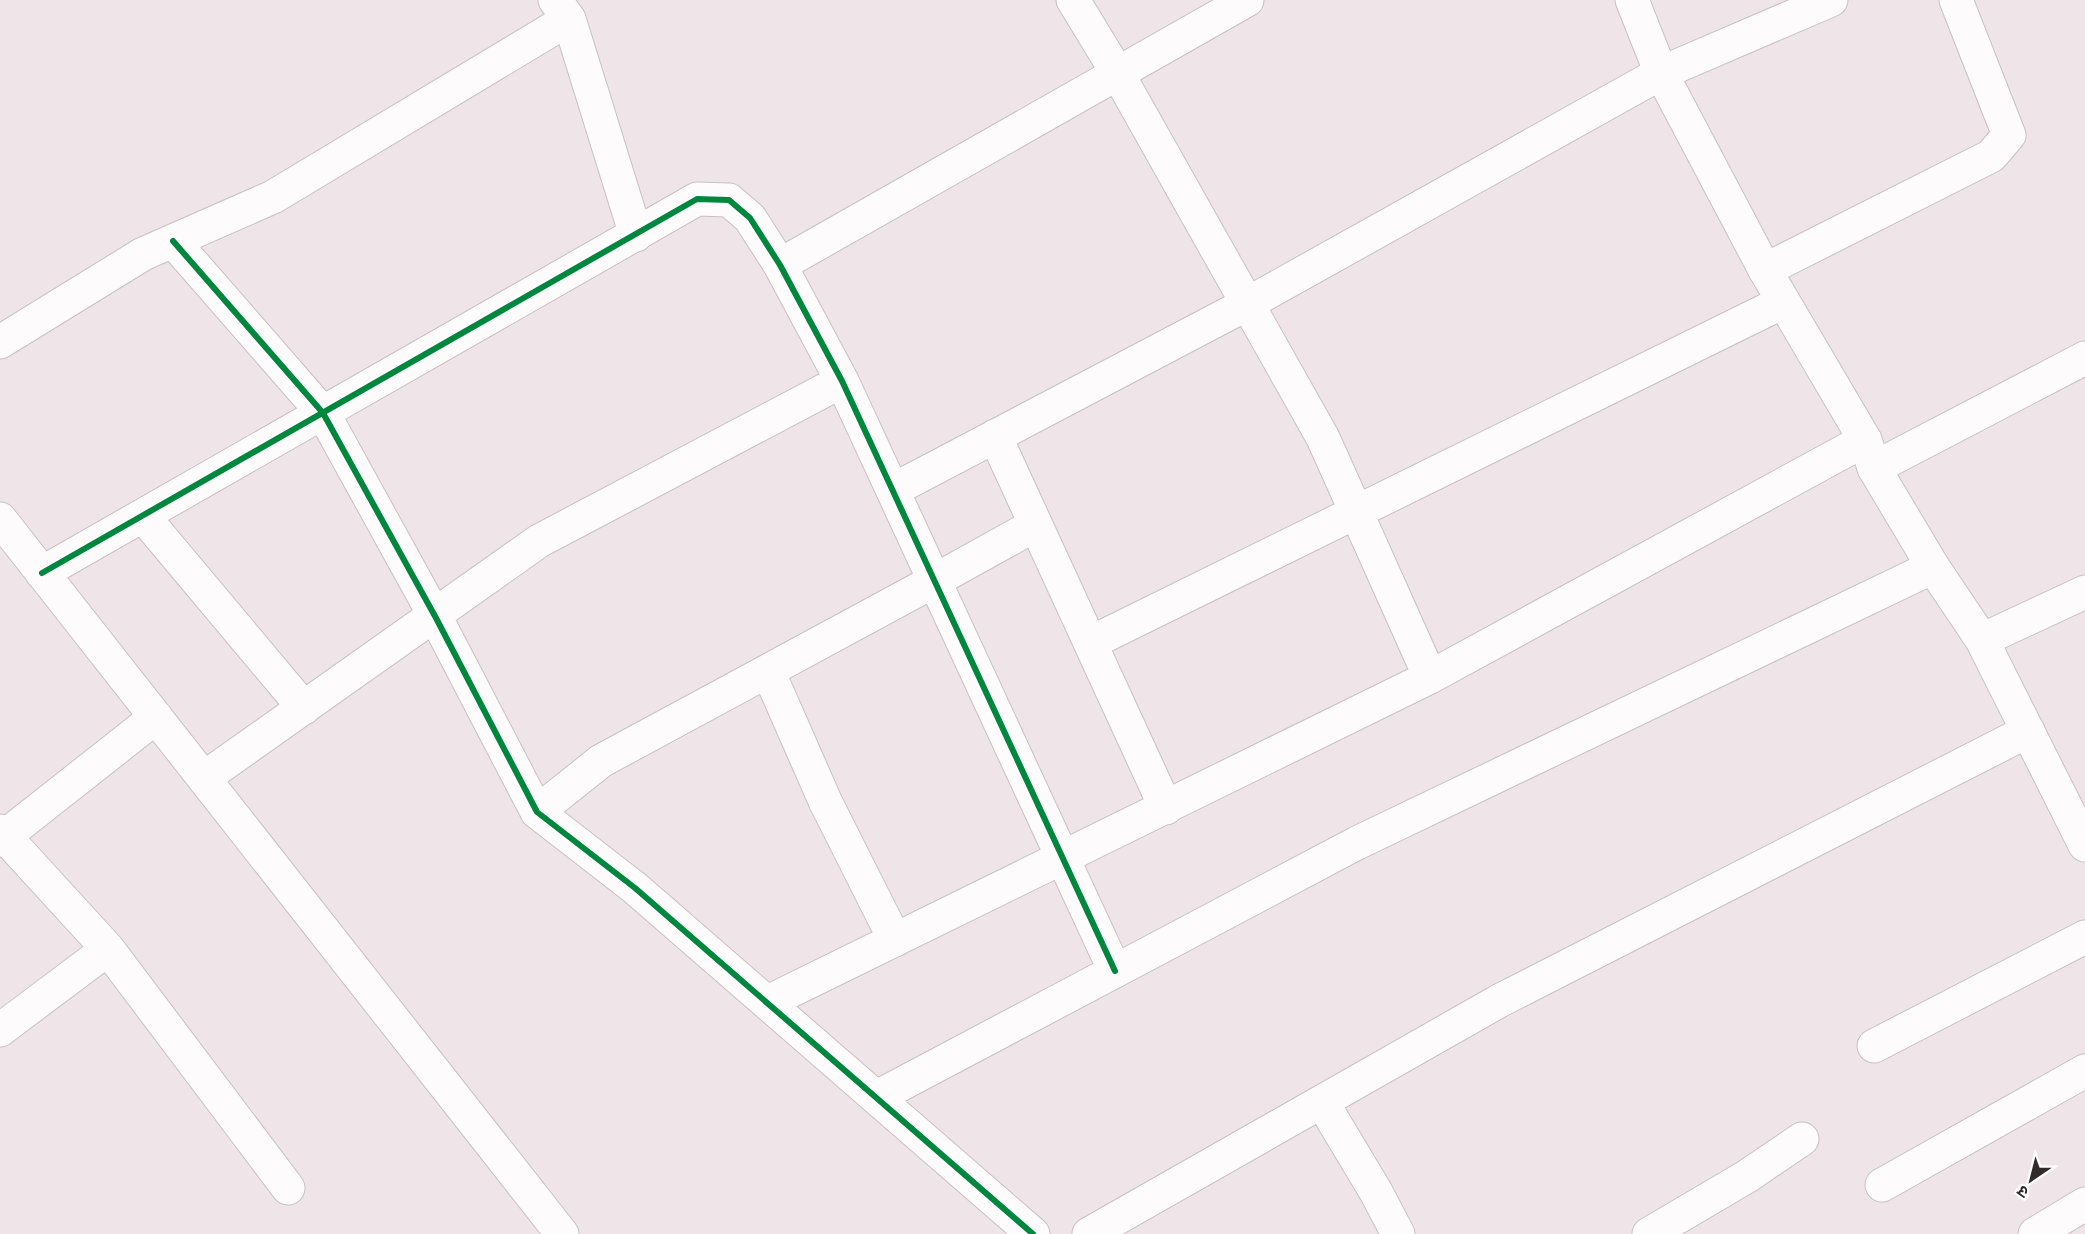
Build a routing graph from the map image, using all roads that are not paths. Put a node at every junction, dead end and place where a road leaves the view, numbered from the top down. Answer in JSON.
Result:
{"nodes":[{"id":1,"x":1073,"y":0,"type":"edge"},
{"id":2,"x":1247,"y":0,"type":"edge"},
{"id":3,"x":1632,"y":0,"type":"edge"},
{"id":4,"x":1831,"y":0,"type":"edge"},
{"id":5,"x":1956,"y":0,"type":"edge"},
{"id":6,"x":562,"y":10,"type":"edge"},
{"id":7,"x":1661,"y":73,"type":"junction"},
{"id":8,"x":1118,"y":74,"type":"junction"},
{"id":9,"x":636,"y":235,"type":"junction"},
{"id":10,"x":173,"y":241,"type":"junction"},
{"id":11,"x":780,"y":265,"type":"junction"},
{"id":12,"x":1765,"y":270,"type":"junction"},
{"id":13,"x":1783,"y":302,"type":"junction"},
{"id":14,"x":1247,"y":304,"type":"junction"},
{"id":15,"x":0,"y":342,"type":"edge"},
{"id":16,"x":2085,"y":358,"type":"edge"},
{"id":17,"x":842,"y":381,"type":"junction"},
{"id":18,"x":323,"y":413,"type":"junction"},
{"id":19,"x":995,"y":436,"type":"junction"},
{"id":20,"x":1870,"y":454,"type":"junction"},
{"id":21,"x":892,"y":490,"type":"junction"},
{"id":22,"x":1356,"y":512,"type":"junction"},
{"id":23,"x":143,"y":516,"type":"junction"},
{"id":24,"x":0,"y":519,"type":"edge"},
{"id":25,"x":1035,"y":525,"type":"junction"},
{"id":26,"x":1933,"y":567,"type":"junction"},
{"id":27,"x":42,"y":573,"type":"junction"},
{"id":28,"x":934,"y":581,"type":"junction"},
{"id":29,"x":2085,"y":592,"type":"edge"},
{"id":30,"x":433,"y":616,"type":"junction"},
{"id":31,"x":1982,"y":640,"type":"junction"},
{"id":32,"x":1090,"y":643,"type":"junction"},
{"id":33,"x":768,"y":671,"type":"junction"},
{"id":34,"x":1430,"y":677,"type":"junction"},
{"id":35,"x":304,"y":708,"type":"junction"},
{"id":36,"x":156,"y":717,"type":"junction"},
{"id":37,"x":2028,"y":731,"type":"junction"},
{"id":38,"x":204,"y":778,"type":"junction"},
{"id":39,"x":1166,"y":808,"type":"junction"},
{"id":40,"x":537,"y":812,"type":"junction"},
{"id":41,"x":1,"y":836,"type":"edge"},
{"id":42,"x":2084,"y":839,"type":"edge"},
{"id":43,"x":1063,"y":858,"type":"junction"},
{"id":44,"x":2085,"y":937,"type":"edge"},
{"id":45,"x":895,"y":940,"type":"junction"},
{"id":46,"x":108,"y":949,"type":"junction"},
{"id":47,"x":1115,"y":971,"type":"junction"},
{"id":48,"x":768,"y":1002,"type":"junction"},
{"id":49,"x":0,"y":1030,"type":"edge"},
{"id":50,"x":1874,"y":1046,"type":"dead end"},
{"id":51,"x":2085,"y":1071,"type":"edge"},
{"id":52,"x":877,"y":1097,"type":"junction"},
{"id":53,"x":1322,"y":1102,"type":"junction"},
{"id":54,"x":1802,"y":1139,"type":"dead end"},
{"id":55,"x":1882,"y":1185,"type":"dead end"},
{"id":56,"x":288,"y":1188,"type":"dead end"},
{"id":57,"x":2085,"y":1204,"type":"edge"},
{"id":58,"x":562,"y":1234,"type":"edge"},
{"id":59,"x":1033,"y":1234,"type":"edge"},
{"id":60,"x":1089,"y":1234,"type":"edge"},
{"id":61,"x":1398,"y":1234,"type":"edge"},
{"id":62,"x":1650,"y":1234,"type":"edge"},
{"id":63,"x":2035,"y":1234,"type":"edge"}],
"edges":[{"from":1,"to":8,"type":"street"},
{"from":2,"to":8,"type":"street"},
{"from":3,"to":7,"type":"street"},
{"from":4,"to":7,"type":"street"},
{"from":5,"to":12,"type":"street"},
{"from":6,"to":9,"type":"street"},
{"from":6,"to":10,"type":"street"},
{"from":7,"to":12,"type":"street"},
{"from":7,"to":14,"type":"street"},
{"from":8,"to":11,"type":"street"},
{"from":8,"to":14,"type":"street"},
{"from":9,"to":11,"type":"street"},
{"from":9,"to":18,"type":"street"},
{"from":10,"to":15,"type":"street"},
{"from":10,"to":18,"type":"street"},
{"from":11,"to":17,"type":"street"},
{"from":12,"to":13,"type":"street"},
{"from":13,"to":20,"type":"street"},
{"from":13,"to":22,"type":"street"},
{"from":14,"to":19,"type":"street"},
{"from":14,"to":22,"type":"street"},
{"from":16,"to":20,"type":"street"},
{"from":17,"to":21,"type":"street"},
{"from":17,"to":30,"type":"street"},
{"from":18,"to":23,"type":"street"},
{"from":18,"to":30,"type":"street"},
{"from":19,"to":21,"type":"street"},
{"from":19,"to":25,"type":"street"},
{"from":20,"to":26,"type":"street"},
{"from":20,"to":34,"type":"street"},
{"from":21,"to":28,"type":"street"},
{"from":22,"to":32,"type":"street"},
{"from":22,"to":34,"type":"street"},
{"from":23,"to":27,"type":"street"},
{"from":23,"to":35,"type":"street"},
{"from":24,"to":27,"type":"street"},
{"from":25,"to":28,"type":"street"},
{"from":25,"to":32,"type":"street"},
{"from":26,"to":31,"type":"street"},
{"from":26,"to":47,"type":"street"},
{"from":27,"to":36,"type":"street"},
{"from":28,"to":33,"type":"street"},
{"from":28,"to":43,"type":"street"},
{"from":29,"to":31,"type":"street"},
{"from":30,"to":35,"type":"street"},
{"from":30,"to":40,"type":"street"},
{"from":31,"to":37,"type":"street"},
{"from":32,"to":39,"type":"street"},
{"from":33,"to":40,"type":"street"},
{"from":33,"to":45,"type":"street"},
{"from":34,"to":39,"type":"street"},
{"from":35,"to":38,"type":"street"},
{"from":36,"to":38,"type":"street"},
{"from":36,"to":41,"type":"street"},
{"from":37,"to":42,"type":"street"},
{"from":37,"to":53,"type":"street"},
{"from":38,"to":58,"type":"street"},
{"from":39,"to":43,"type":"street"},
{"from":40,"to":48,"type":"street"},
{"from":41,"to":46,"type":"street"},
{"from":43,"to":45,"type":"street"},
{"from":43,"to":47,"type":"street"},
{"from":44,"to":50,"type":"street"},
{"from":45,"to":48,"type":"street"},
{"from":46,"to":49,"type":"street"},
{"from":46,"to":56,"type":"street"},
{"from":47,"to":52,"type":"street"},
{"from":48,"to":52,"type":"street"},
{"from":51,"to":55,"type":"street"},
{"from":52,"to":59,"type":"street"},
{"from":53,"to":60,"type":"street"},
{"from":53,"to":61,"type":"street"},
{"from":54,"to":62,"type":"street"},
{"from":57,"to":63,"type":"street"}]}
